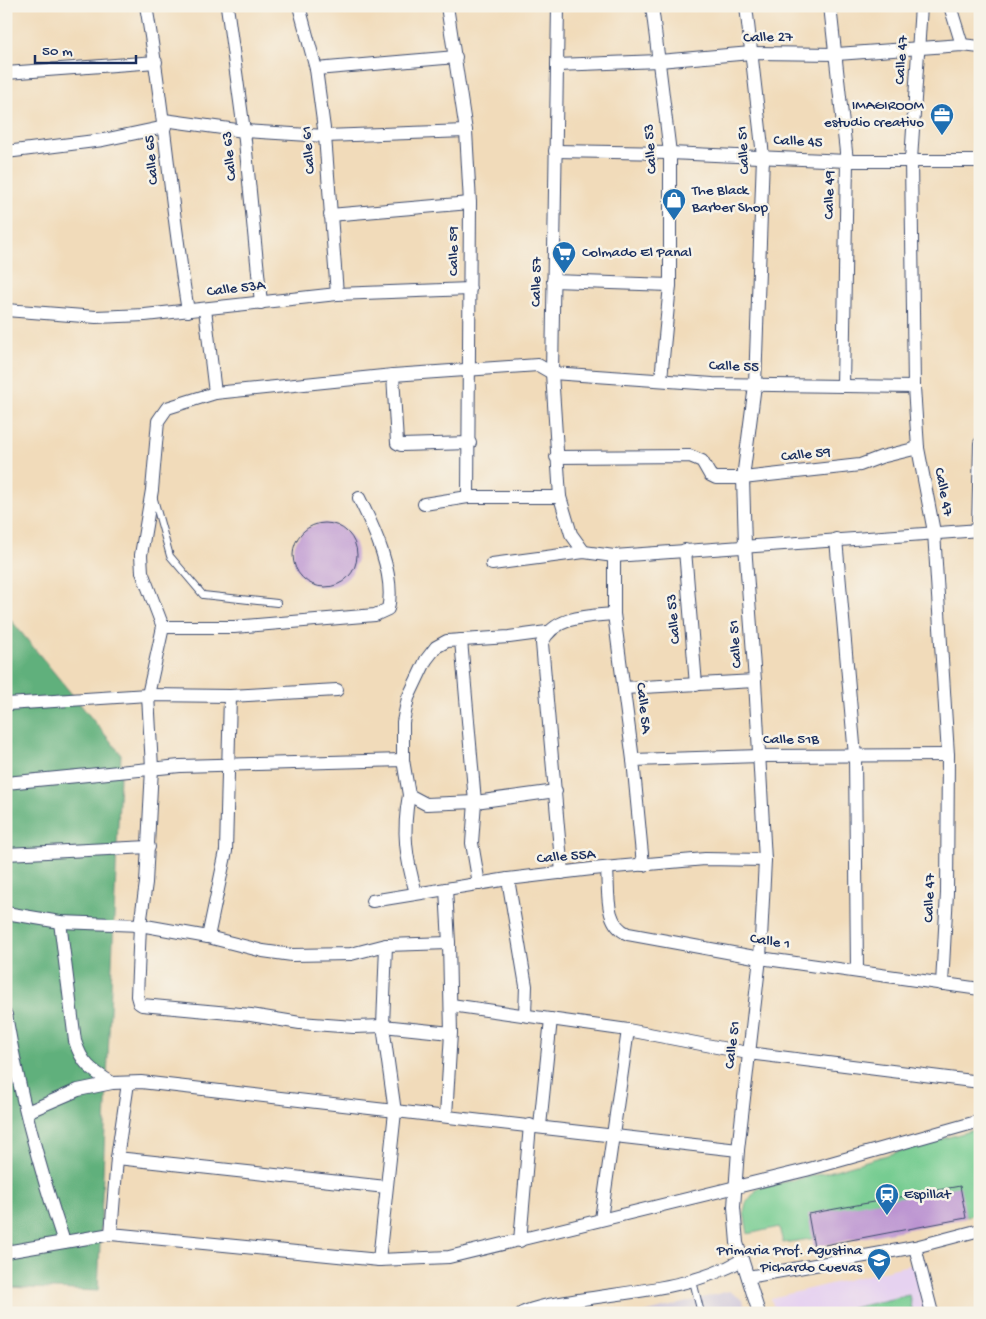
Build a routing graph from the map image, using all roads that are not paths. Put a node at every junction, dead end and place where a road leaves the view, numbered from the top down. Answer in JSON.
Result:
{"nodes":[{"id":1,"x":146,"y":6,"type":"edge"},
{"id":2,"x":227,"y":6,"type":"edge"},
{"id":3,"x":299,"y":6,"type":"edge"},
{"id":4,"x":447,"y":6,"type":"edge"},
{"id":5,"x":558,"y":6,"type":"edge"},
{"id":6,"x":652,"y":6,"type":"edge"},
{"id":7,"x":746,"y":6,"type":"edge"},
{"id":8,"x":830,"y":6,"type":"edge"},
{"id":9,"x":921,"y":6,"type":"edge"},
{"id":10,"x":950,"y":6,"type":"edge"},
{"id":11,"x":962,"y":45,"type":"junction"},
{"id":12,"x":920,"y":47,"type":"junction"},
{"id":13,"x":980,"y":47,"type":"edge"},
{"id":14,"x":751,"y":53,"type":"junction"},
{"id":15,"x":837,"y":54,"type":"junction"},
{"id":16,"x":456,"y":57,"type":"junction"},
{"id":17,"x":659,"y":61,"type":"junction"},
{"id":18,"x":156,"y":62,"type":"junction"},
{"id":19,"x":557,"y":65,"type":"junction"},
{"id":20,"x":316,"y":68,"type":"junction"},
{"id":21,"x":6,"y":73,"type":"edge"},
{"id":22,"x":164,"y":123,"type":"junction"},
{"id":23,"x":244,"y":131,"type":"junction"},
{"id":24,"x":466,"y":131,"type":"junction"},
{"id":25,"x":325,"y":136,"type":"junction"},
{"id":26,"x":555,"y":151,"type":"junction"},
{"id":27,"x":6,"y":152,"type":"edge"},
{"id":28,"x":670,"y":153,"type":"junction"},
{"id":29,"x":762,"y":156,"type":"junction"},
{"id":30,"x":911,"y":160,"type":"junction"},
{"id":31,"x":847,"y":161,"type":"junction"},
{"id":32,"x":980,"y":161,"type":"edge"},
{"id":33,"x":470,"y":204,"type":"junction"},
{"id":34,"x":330,"y":215,"type":"junction"},
{"id":35,"x":553,"y":281,"type":"junction"},
{"id":36,"x":670,"y":285,"type":"junction"},
{"id":37,"x":470,"y":289,"type":"junction"},
{"id":38,"x":337,"y":294,"type":"junction"},
{"id":39,"x":262,"y":303,"type":"junction"},
{"id":40,"x":205,"y":309,"type":"junction"},
{"id":41,"x":6,"y":310,"type":"edge"},
{"id":42,"x":188,"y":311,"type":"junction"},
{"id":43,"x":468,"y":370,"type":"junction"},
{"id":44,"x":552,"y":373,"type":"junction"},
{"id":45,"x":393,"y":375,"type":"junction"},
{"id":46,"x":662,"y":379,"type":"junction"},
{"id":47,"x":754,"y":385,"type":"junction"},
{"id":48,"x":843,"y":386,"type":"junction"},
{"id":49,"x":914,"y":387,"type":"junction"},
{"id":50,"x":215,"y":393,"type":"junction"},
{"id":51,"x":470,"y":443,"type":"junction"},
{"id":52,"x":980,"y":443,"type":"edge"},
{"id":53,"x":918,"y":448,"type":"junction"},
{"id":54,"x":556,"y":457,"type":"junction"},
{"id":55,"x":743,"y":478,"type":"junction"},
{"id":56,"x":152,"y":490,"type":"junction"},
{"id":57,"x":468,"y":497,"type":"junction"},
{"id":58,"x":560,"y":497,"type":"junction"},
{"id":59,"x":359,"y":498,"type":"dead end"},
{"id":60,"x":424,"y":504,"type":"dead end"},
{"id":61,"x":934,"y":532,"type":"junction"},
{"id":62,"x":979,"y":533,"type":"edge"},
{"id":63,"x":836,"y":539,"type":"junction"},
{"id":64,"x":745,"y":545,"type":"junction"},
{"id":65,"x":685,"y":550,"type":"junction"},
{"id":66,"x":584,"y":552,"type":"junction"},
{"id":67,"x":614,"y":556,"type":"junction"},
{"id":68,"x":492,"y":564,"type":"dead end"},
{"id":69,"x":277,"y":603,"type":"dead end"},
{"id":70,"x":614,"y":614,"type":"junction"},
{"id":71,"x":163,"y":627,"type":"junction"},
{"id":72,"x":547,"y":632,"type":"junction"},
{"id":73,"x":461,"y":640,"type":"junction"},
{"id":74,"x":756,"y":681,"type":"junction"},
{"id":75,"x":696,"y":685,"type":"junction"},
{"id":76,"x":624,"y":688,"type":"junction"},
{"id":77,"x":337,"y":690,"type":"dead end"},
{"id":78,"x":148,"y":695,"type":"junction"},
{"id":79,"x":230,"y":696,"type":"junction"},
{"id":80,"x":7,"y":704,"type":"edge"},
{"id":81,"x":948,"y":755,"type":"junction"},
{"id":82,"x":760,"y":756,"type":"junction"},
{"id":83,"x":855,"y":756,"type":"junction"},
{"id":84,"x":403,"y":760,"type":"junction"},
{"id":85,"x":633,"y":760,"type":"junction"},
{"id":86,"x":227,"y":766,"type":"junction"},
{"id":87,"x":152,"y":768,"type":"junction"},
{"id":88,"x":6,"y":783,"type":"edge"},
{"id":89,"x":556,"y":791,"type":"junction"},
{"id":90,"x":409,"y":796,"type":"junction"},
{"id":91,"x":475,"y":802,"type":"junction"},
{"id":92,"x":149,"y":847,"type":"junction"},
{"id":93,"x":6,"y":854,"type":"edge"},
{"id":94,"x":765,"y":860,"type":"junction"},
{"id":95,"x":643,"y":865,"type":"junction"},
{"id":96,"x":608,"y":870,"type":"junction"},
{"id":97,"x":562,"y":873,"type":"junction"},
{"id":98,"x":508,"y":880,"type":"junction"},
{"id":99,"x":479,"y":884,"type":"junction"},
{"id":100,"x":446,"y":889,"type":"junction"},
{"id":101,"x":416,"y":893,"type":"junction"},
{"id":102,"x":372,"y":901,"type":"dead end"},
{"id":103,"x":6,"y":913,"type":"edge"},
{"id":104,"x":60,"y":922,"type":"junction"},
{"id":105,"x":140,"y":925,"type":"junction"},
{"id":106,"x":208,"y":937,"type":"junction"},
{"id":107,"x":449,"y":943,"type":"junction"},
{"id":108,"x":386,"y":946,"type":"junction"},
{"id":109,"x":760,"y":958,"type":"junction"},
{"id":110,"x":857,"y":971,"type":"junction"},
{"id":111,"x":942,"y":984,"type":"junction"},
{"id":112,"x":980,"y":989,"type":"edge"},
{"id":113,"x":451,"y":1005,"type":"junction"},
{"id":114,"x":6,"y":1015,"type":"edge"},
{"id":115,"x":525,"y":1015,"type":"junction"},
{"id":116,"x":551,"y":1019,"type":"junction"},
{"id":117,"x":383,"y":1026,"type":"junction"},
{"id":118,"x":628,"y":1030,"type":"junction"},
{"id":119,"x":451,"y":1032,"type":"junction"},
{"id":120,"x":748,"y":1053,"type":"junction"},
{"id":121,"x":980,"y":1082,"type":"edge"},
{"id":122,"x":112,"y":1083,"type":"junction"},
{"id":123,"x":128,"y":1083,"type":"junction"},
{"id":124,"x":27,"y":1112,"type":"junction"},
{"id":125,"x":395,"y":1112,"type":"junction"},
{"id":126,"x":446,"y":1116,"type":"junction"},
{"id":127,"x":980,"y":1122,"type":"edge"},
{"id":128,"x":535,"y":1125,"type":"junction"},
{"id":129,"x":612,"y":1135,"type":"junction"},
{"id":130,"x":738,"y":1150,"type":"junction"},
{"id":131,"x":117,"y":1158,"type":"junction"},
{"id":132,"x":386,"y":1187,"type":"junction"},
{"id":133,"x":735,"y":1187,"type":"junction"},
{"id":134,"x":602,"y":1219,"type":"junction"},
{"id":135,"x":980,"y":1230,"type":"edge"},
{"id":136,"x":111,"y":1234,"type":"junction"},
{"id":137,"x":520,"y":1241,"type":"junction"},
{"id":138,"x":64,"y":1242,"type":"junction"},
{"id":139,"x":915,"y":1247,"type":"junction"},
{"id":140,"x":6,"y":1252,"type":"edge"},
{"id":141,"x":379,"y":1260,"type":"junction"},
{"id":142,"x":742,"y":1260,"type":"junction"},
{"id":143,"x":748,"y":1278,"type":"junction"},
{"id":144,"x":693,"y":1280,"type":"junction"},
{"id":145,"x":522,"y":1313,"type":"edge"},
{"id":146,"x":701,"y":1313,"type":"edge"},
{"id":147,"x":759,"y":1313,"type":"edge"},
{"id":148,"x":932,"y":1313,"type":"edge"}],
"edges":[{"from":1,"to":18,"type":"street","name":"Calle 65"},
{"from":2,"to":23,"type":"street","name":"Calle 63"},
{"from":3,"to":20,"type":"street","name":"Calle 61"},
{"from":4,"to":16,"type":"street","name":"Calle 59"},
{"from":5,"to":19,"type":"street","name":"Calle 57"},
{"from":6,"to":17,"type":"street","name":"Calle 53"},
{"from":7,"to":14,"type":"street","name":"Calle 51"},
{"from":8,"to":15,"type":"street","name":"Calle 49"},
{"from":9,"to":12,"type":"street","name":"Calle 47"},
{"from":10,"to":11,"type":"street"},
{"from":11,"to":12,"type":"street","name":"Calle 27"},
{"from":11,"to":13,"type":"street","name":"Calle 27"},
{"from":12,"to":15,"type":"street","name":"Calle 27"},
{"from":12,"to":30,"type":"street","name":"Calle 47"},
{"from":14,"to":15,"type":"street","name":"Calle 27"},
{"from":14,"to":17,"type":"street","name":"Calle 27"},
{"from":14,"to":29,"type":"street","name":"Calle 51"},
{"from":15,"to":31,"type":"street","name":"Calle 49"},
{"from":16,"to":20,"type":"street"},
{"from":16,"to":24,"type":"street","name":"Calle 59"},
{"from":17,"to":19,"type":"street","name":"Calle 27"},
{"from":17,"to":28,"type":"street","name":"Calle 53"},
{"from":18,"to":21,"type":"street"},
{"from":18,"to":22,"type":"street","name":"Calle 65"},
{"from":19,"to":26,"type":"street","name":"Calle 57"},
{"from":20,"to":25,"type":"street","name":"Calle 61"},
{"from":22,"to":23,"type":"street"},
{"from":22,"to":27,"type":"street"},
{"from":22,"to":42,"type":"street","name":"Calle 65"},
{"from":23,"to":25,"type":"street"},
{"from":23,"to":39,"type":"street","name":"Calle 63"},
{"from":24,"to":25,"type":"street"},
{"from":24,"to":33,"type":"street","name":"Calle 59"},
{"from":25,"to":34,"type":"street","name":"Calle 61"},
{"from":26,"to":28,"type":"street","name":"Calle 45"},
{"from":26,"to":35,"type":"street","name":"Calle 57"},
{"from":28,"to":29,"type":"street","name":"Calle 45"},
{"from":28,"to":36,"type":"street","name":"Calle 53"},
{"from":29,"to":31,"type":"street","name":"Calle 45"},
{"from":29,"to":47,"type":"street","name":"Calle 51"},
{"from":30,"to":31,"type":"street","name":"Calle 45"},
{"from":30,"to":32,"type":"street","name":"Calle 45"},
{"from":30,"to":49,"type":"street","name":"Calle 47"},
{"from":31,"to":48,"type":"street","name":"Calle 49"},
{"from":33,"to":34,"type":"street"},
{"from":33,"to":37,"type":"street","name":"Calle 59"},
{"from":34,"to":38,"type":"street","name":"Calle 61"},
{"from":35,"to":36,"type":"street"},
{"from":35,"to":44,"type":"street","name":"Calle 57"},
{"from":36,"to":46,"type":"street","name":"Calle 53"},
{"from":37,"to":38,"type":"street","name":"Calle 53A"},
{"from":37,"to":43,"type":"street","name":"Calle 59"},
{"from":38,"to":39,"type":"street","name":"Calle 53A"},
{"from":39,"to":40,"type":"street","name":"Calle 53A"},
{"from":40,"to":42,"type":"street","name":"Calle 53A"},
{"from":40,"to":50,"type":"street"},
{"from":41,"to":42,"type":"street","name":"Calle 53A"},
{"from":43,"to":44,"type":"street","name":"Calle 55"},
{"from":43,"to":45,"type":"street","name":"Calle 55"},
{"from":43,"to":51,"type":"street","name":"Calle 59"},
{"from":44,"to":46,"type":"street","name":"Calle 55"},
{"from":44,"to":54,"type":"street","name":"Calle 57"},
{"from":45,"to":50,"type":"street","name":"Calle 55"},
{"from":45,"to":51,"type":"street"},
{"from":46,"to":47,"type":"street","name":"Calle 55"},
{"from":47,"to":48,"type":"street","name":"Calle 55"},
{"from":47,"to":55,"type":"street","name":"Calle 51"},
{"from":48,"to":49,"type":"street","name":"Calle 55"},
{"from":49,"to":53,"type":"street","name":"Calle 47"},
{"from":50,"to":56,"type":"street","name":"Calle 55"},
{"from":51,"to":57,"type":"street","name":"Calle 59"},
{"from":52,"to":62,"type":"street"},
{"from":53,"to":55,"type":"street","name":"Calle 59"},
{"from":53,"to":61,"type":"street","name":"Calle 47"},
{"from":54,"to":55,"type":"street","name":"Calle 59"},
{"from":54,"to":58,"type":"street","name":"Calle 57"},
{"from":55,"to":64,"type":"street","name":"Calle 51"},
{"from":56,"to":69,"type":"lane"},
{"from":56,"to":71,"type":"street","name":"Calle 55"},
{"from":57,"to":58,"type":"street"},
{"from":57,"to":60,"type":"street"},
{"from":58,"to":66,"type":"street","name":"Calle 57"},
{"from":59,"to":71,"type":"street"},
{"from":61,"to":62,"type":"street"},
{"from":61,"to":63,"type":"street"},
{"from":61,"to":81,"type":"street","name":"Calle 47"},
{"from":63,"to":64,"type":"street"},
{"from":63,"to":83,"type":"street"},
{"from":64,"to":65,"type":"street"},
{"from":64,"to":74,"type":"street","name":"Calle 51"},
{"from":65,"to":67,"type":"street"},
{"from":65,"to":75,"type":"street","name":"Calle 53"},
{"from":66,"to":67,"type":"street"},
{"from":66,"to":68,"type":"street"},
{"from":67,"to":70,"type":"street","name":"Calle 5A"},
{"from":70,"to":72,"type":"street"},
{"from":70,"to":76,"type":"street","name":"Calle 5A"},
{"from":71,"to":78,"type":"street"},
{"from":72,"to":73,"type":"street"},
{"from":72,"to":89,"type":"street"},
{"from":73,"to":84,"type":"street"},
{"from":73,"to":91,"type":"street"},
{"from":74,"to":75,"type":"street"},
{"from":74,"to":82,"type":"street","name":"Calle 51"},
{"from":75,"to":76,"type":"street"},
{"from":76,"to":85,"type":"street","name":"Calle 5A"},
{"from":77,"to":79,"type":"street"},
{"from":78,"to":79,"type":"street"},
{"from":78,"to":80,"type":"street"},
{"from":78,"to":87,"type":"street"},
{"from":79,"to":86,"type":"street"},
{"from":81,"to":83,"type":"street","name":"Calle 51B"},
{"from":81,"to":111,"type":"street","name":"Calle 47"},
{"from":82,"to":83,"type":"street","name":"Calle 51B"},
{"from":82,"to":85,"type":"street","name":"Calle 51B"},
{"from":82,"to":94,"type":"street","name":"Calle 51"},
{"from":83,"to":110,"type":"street"},
{"from":84,"to":86,"type":"street"},
{"from":84,"to":90,"type":"street"},
{"from":85,"to":95,"type":"street","name":"Calle 5A"},
{"from":86,"to":87,"type":"street"},
{"from":86,"to":106,"type":"street"},
{"from":87,"to":88,"type":"street"},
{"from":87,"to":92,"type":"street"},
{"from":89,"to":91,"type":"street"},
{"from":89,"to":97,"type":"street"},
{"from":90,"to":91,"type":"street"},
{"from":90,"to":101,"type":"street"},
{"from":91,"to":99,"type":"street"},
{"from":92,"to":93,"type":"street"},
{"from":92,"to":105,"type":"street"},
{"from":94,"to":95,"type":"street","name":"Calle 55A"},
{"from":94,"to":109,"type":"street","name":"Calle 51"},
{"from":95,"to":96,"type":"street","name":"Calle 55A"},
{"from":96,"to":97,"type":"street","name":"Calle 55A"},
{"from":96,"to":109,"type":"street","name":"Calle 1"},
{"from":97,"to":98,"type":"street","name":"Calle 55A"},
{"from":98,"to":99,"type":"street","name":"Calle 55A"},
{"from":98,"to":115,"type":"street"},
{"from":99,"to":100,"type":"street","name":"Calle 55A"},
{"from":100,"to":101,"type":"street","name":"Calle 55A"},
{"from":100,"to":107,"type":"street"},
{"from":101,"to":102,"type":"street","name":"Calle 55A"},
{"from":103,"to":104,"type":"street"},
{"from":104,"to":105,"type":"street"},
{"from":104,"to":122,"type":"street"},
{"from":105,"to":106,"type":"street"},
{"from":105,"to":117,"type":"street"},
{"from":106,"to":108,"type":"street"},
{"from":107,"to":108,"type":"street"},
{"from":107,"to":113,"type":"street"},
{"from":108,"to":117,"type":"street"},
{"from":109,"to":110,"type":"street","name":"Calle 1"},
{"from":109,"to":120,"type":"street","name":"Calle 51"},
{"from":110,"to":111,"type":"street","name":"Calle 1"},
{"from":111,"to":112,"type":"street","name":"Calle 1"},
{"from":113,"to":115,"type":"street"},
{"from":113,"to":119,"type":"street"},
{"from":114,"to":124,"type":"street"},
{"from":115,"to":116,"type":"street"},
{"from":116,"to":118,"type":"street"},
{"from":116,"to":128,"type":"street"},
{"from":117,"to":119,"type":"street"},
{"from":117,"to":125,"type":"street"},
{"from":118,"to":120,"type":"street"},
{"from":118,"to":129,"type":"street"},
{"from":119,"to":126,"type":"street"},
{"from":120,"to":121,"type":"street"},
{"from":120,"to":130,"type":"street","name":"Calle 51"},
{"from":122,"to":123,"type":"street"},
{"from":122,"to":124,"type":"street"},
{"from":123,"to":125,"type":"street"},
{"from":123,"to":131,"type":"street"},
{"from":124,"to":138,"type":"street"},
{"from":125,"to":126,"type":"street"},
{"from":125,"to":132,"type":"street"},
{"from":126,"to":128,"type":"street"},
{"from":127,"to":133,"type":"street"},
{"from":128,"to":129,"type":"street"},
{"from":128,"to":137,"type":"street"},
{"from":129,"to":130,"type":"street"},
{"from":129,"to":134,"type":"street"},
{"from":130,"to":133,"type":"street","name":"Calle 51"},
{"from":131,"to":132,"type":"street"},
{"from":131,"to":136,"type":"street"},
{"from":132,"to":141,"type":"street"},
{"from":133,"to":134,"type":"street"},
{"from":133,"to":142,"type":"street","name":"Calle 51"},
{"from":134,"to":137,"type":"street"},
{"from":135,"to":139,"type":"street"},
{"from":136,"to":138,"type":"street"},
{"from":136,"to":141,"type":"street"},
{"from":137,"to":141,"type":"street"},
{"from":138,"to":140,"type":"street"},
{"from":139,"to":143,"type":"street"},
{"from":139,"to":148,"type":"street"},
{"from":142,"to":143,"type":"street","name":"Calle 51"},
{"from":142,"to":144,"type":"street"},
{"from":143,"to":147,"type":"street","name":"Calle 51"},
{"from":144,"to":145,"type":"street"},
{"from":144,"to":146,"type":"lane"}]}
